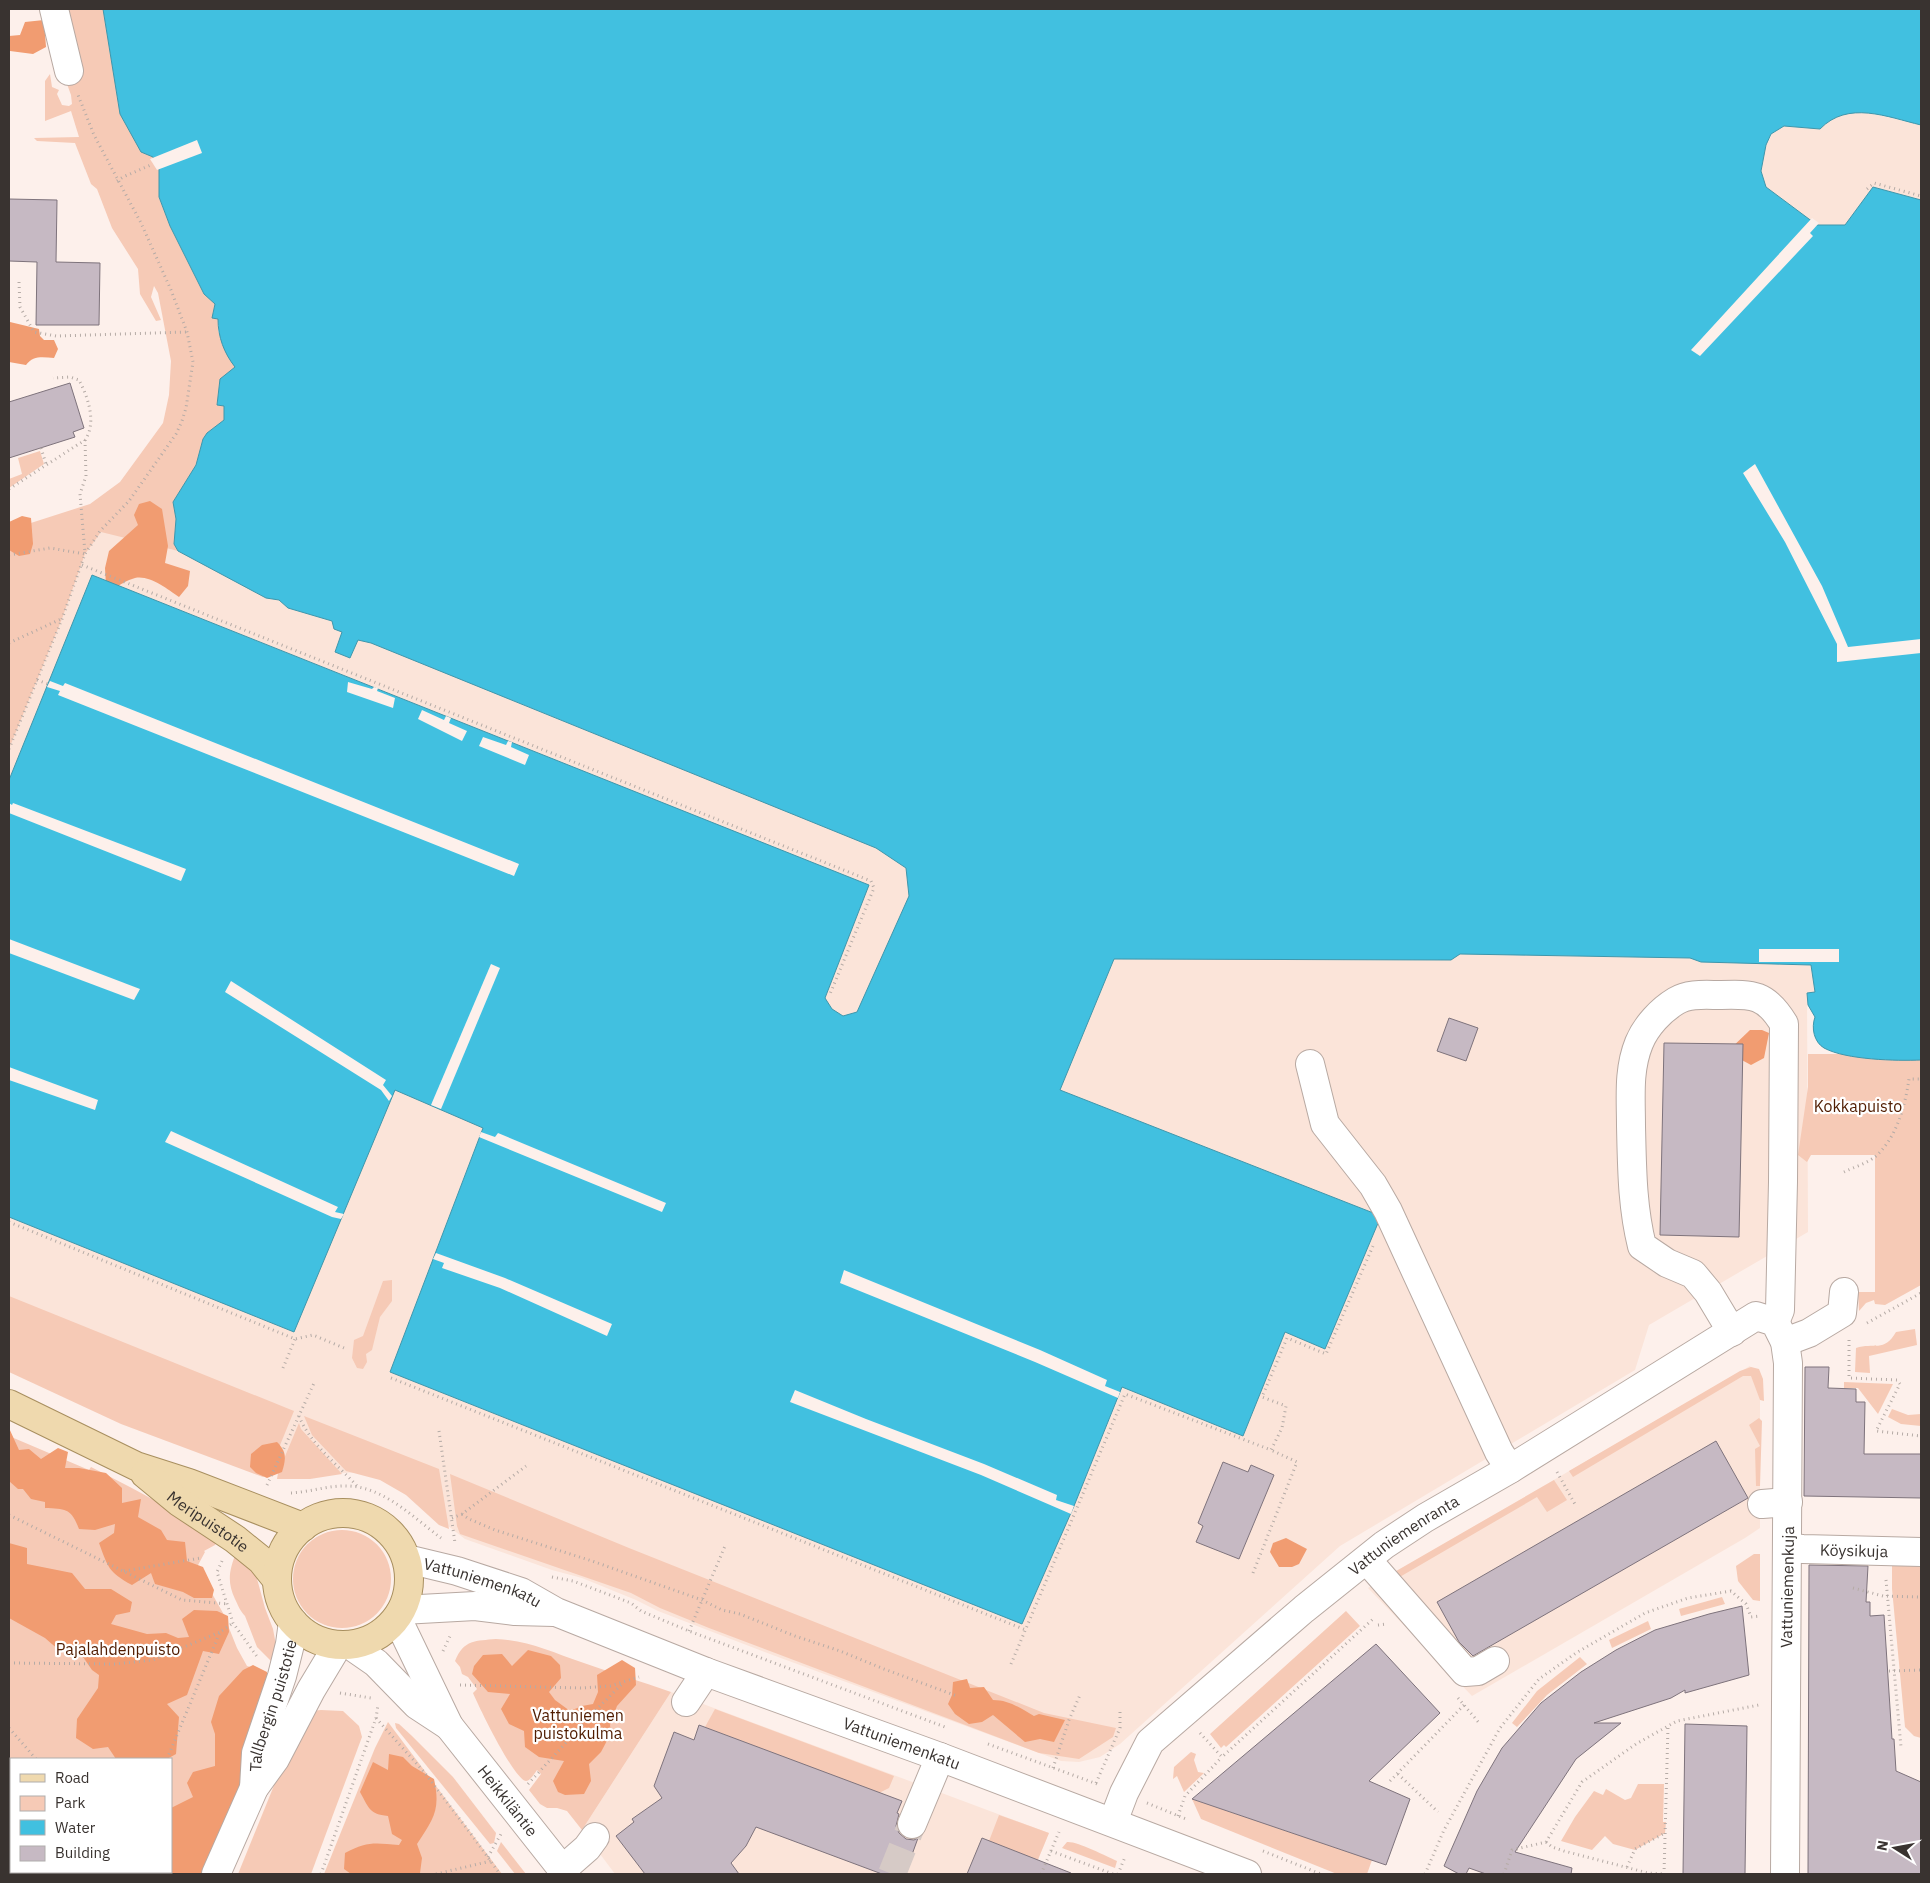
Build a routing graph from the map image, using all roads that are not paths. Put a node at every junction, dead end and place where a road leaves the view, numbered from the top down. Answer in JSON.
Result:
{"nodes":[{"id":1,"x":54,"y":9,"type":"edge"},
{"id":2,"x":68,"y":71,"type":"road end"},
{"id":3,"x":1310,"y":1064,"type":"dead end"},
{"id":4,"x":1844,"y":1292,"type":"dead end"},
{"id":5,"x":1772,"y":1327,"type":"junction"},
{"id":6,"x":1732,"y":1332,"type":"junction"},
{"id":7,"x":9,"y":1404,"type":"edge"},
{"id":8,"x":136,"y":1466,"type":"junction"},
{"id":9,"x":1510,"y":1469,"type":"junction"},
{"id":10,"x":303,"y":1527,"type":"junction"},
{"id":11,"x":1788,"y":1548,"type":"junction"},
{"id":12,"x":1921,"y":1552,"type":"edge"},
{"id":13,"x":406,"y":1559,"type":"junction"},
{"id":14,"x":1366,"y":1560,"type":"junction"},
{"id":15,"x":277,"y":1580,"type":"junction"},
{"id":16,"x":556,"y":1612,"type":"junction"},
{"id":17,"x":400,"y":1614,"type":"junction"},
{"id":18,"x":293,"y":1622,"type":"junction"},
{"id":19,"x":344,"y":1645,"type":"junction"},
{"id":20,"x":1495,"y":1661,"type":"dead end"},
{"id":21,"x":706,"y":1672,"type":"junction"},
{"id":22,"x":686,"y":1702,"type":"dead end"},
{"id":23,"x":449,"y":1726,"type":"junction"},
{"id":24,"x":940,"y":1756,"type":"junction"},
{"id":25,"x":254,"y":1788,"type":"junction"},
{"id":26,"x":1113,"y":1822,"type":"junction"},
{"id":27,"x":912,"y":1824,"type":"tunnel mouth"},
{"id":28,"x":595,"y":1837,"type":"dead end"},
{"id":29,"x":564,"y":1872,"type":"edge"},
{"id":30,"x":216,"y":1874,"type":"edge"},
{"id":31,"x":1247,"y":1874,"type":"edge"},
{"id":32,"x":1785,"y":1874,"type":"edge"}],
"edges":[{"from":1,"to":2,"type":"street"},
{"from":3,"to":9,"type":"street"},
{"from":4,"to":5,"type":"street","name":"Vattuniemenranta"},
{"from":5,"to":6,"type":"street","name":"Vattuniemenranta"},
{"from":5,"to":6,"type":"street","name":"Vattuniemenkuja"},
{"from":5,"to":11,"type":"street","name":"Vattuniemenkuja"},
{"from":6,"to":9,"type":"street","name":"Vattuniemenranta"},
{"from":7,"to":8,"type":"main road","name":"Meripuistotie"},
{"from":8,"to":10,"type":"main road","name":"Meripuistotie"},
{"from":8,"to":15,"type":"main road","name":"Meripuistotie"},
{"from":9,"to":14,"type":"street","name":"Vattuniemenranta"},
{"from":10,"to":13,"type":"main road"},
{"from":10,"to":15,"type":"main road"},
{"from":11,"to":12,"type":"street","name":"Köysikuja"},
{"from":11,"to":32,"type":"street","name":"Vattuniemenkuja"},
{"from":13,"to":16,"type":"street","name":"Vattuniemenkatu"},
{"from":13,"to":17,"type":"main road"},
{"from":14,"to":20,"type":"street"},
{"from":14,"to":26,"type":"street","name":"Vattuniemenranta"},
{"from":15,"to":18,"type":"main road"},
{"from":16,"to":17,"type":"street","name":"Vattuniemenkatu"},
{"from":16,"to":21,"type":"street","name":"Vattuniemenkatu"},
{"from":17,"to":19,"type":"main road"},
{"from":17,"to":23,"type":"street","name":"Heikkiläntie"},
{"from":18,"to":19,"type":"main road"},
{"from":18,"to":25,"type":"street","name":"Tallbergin puistotie"},
{"from":19,"to":23,"type":"street","name":"Heikkiläntie"},
{"from":19,"to":25,"type":"street","name":"Tallbergin puistotie"},
{"from":21,"to":22,"type":"street"},
{"from":21,"to":24,"type":"street","name":"Vattuniemenkatu"},
{"from":23,"to":29,"type":"street","name":"Heikkiläntie"},
{"from":24,"to":26,"type":"street","name":"Vattuniemenkatu"},
{"from":24,"to":27,"type":"street"},
{"from":25,"to":30,"type":"street","name":"Tallbergin puistotie"},
{"from":26,"to":31,"type":"street","name":"Vattuniemenkatu"},
{"from":28,"to":29,"type":"street"}]}
